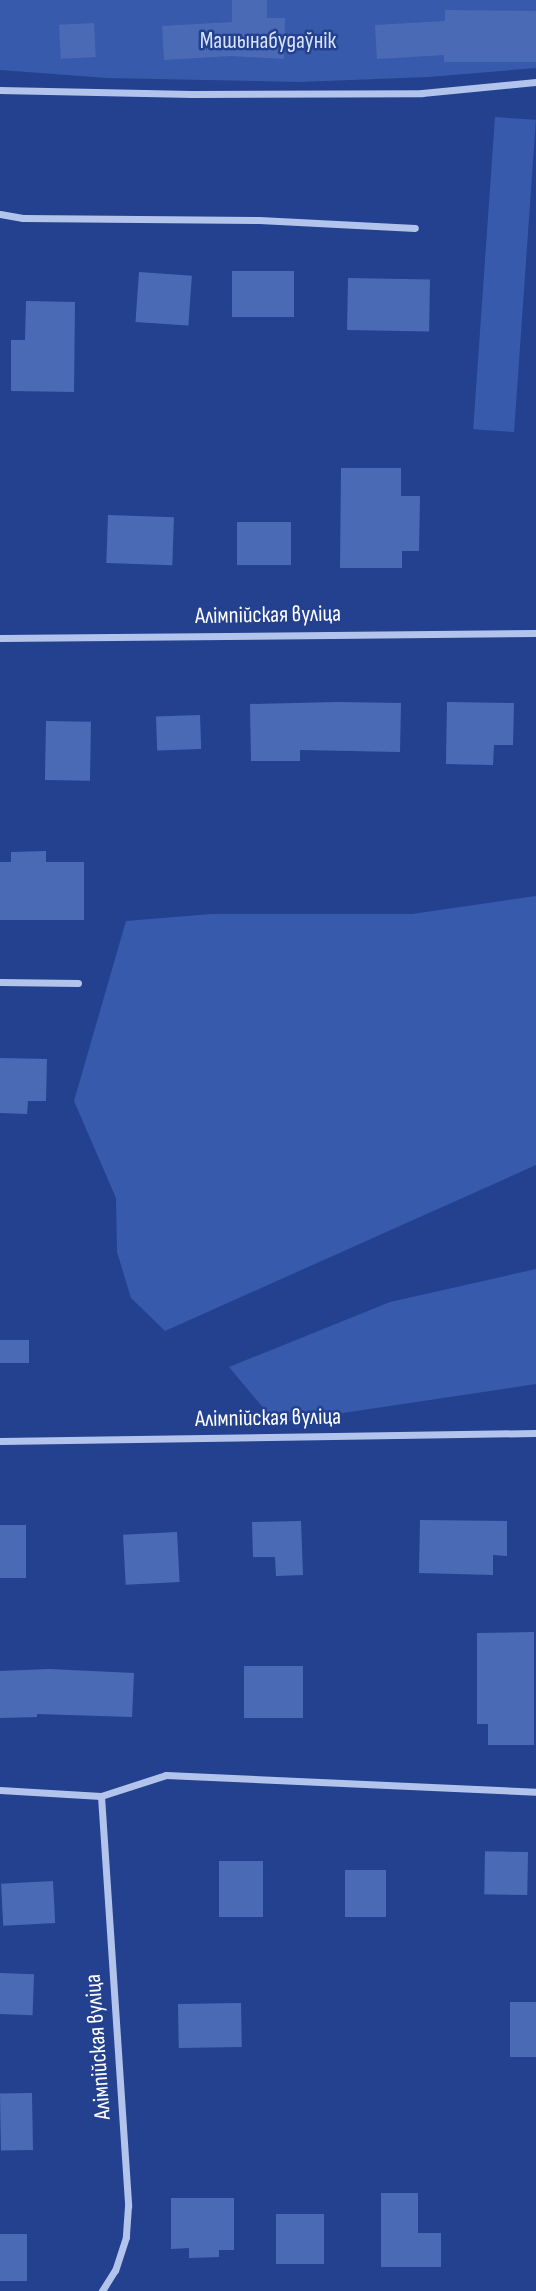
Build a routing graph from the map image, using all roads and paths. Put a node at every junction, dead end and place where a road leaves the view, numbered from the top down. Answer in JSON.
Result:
{"nodes":[{"id":1,"x":536,"y":82,"type":"edge"},
{"id":2,"x":0,"y":90,"type":"edge"},
{"id":3,"x":0,"y":214,"type":"edge"},
{"id":4,"x":415,"y":229,"type":"dead end"},
{"id":5,"x":536,"y":634,"type":"edge"},
{"id":6,"x":0,"y":638,"type":"edge"},
{"id":7,"x":0,"y":982,"type":"edge"},
{"id":8,"x":78,"y":983,"type":"dead end"},
{"id":9,"x":536,"y":1433,"type":"edge"},
{"id":10,"x":0,"y":1441,"type":"edge"},
{"id":11,"x":0,"y":1790,"type":"edge"},
{"id":12,"x":536,"y":1792,"type":"edge"},
{"id":13,"x":101,"y":1796,"type":"junction"},
{"id":14,"x":102,"y":2291,"type":"edge"}],
"edges":[{"from":1,"to":2,"type":"street"},
{"from":3,"to":4,"type":"street"},
{"from":5,"to":6,"type":"street","name":"Алімпійская вуліца"},
{"from":7,"to":8,"type":"street"},
{"from":9,"to":10,"type":"street","name":"Алімпійская вуліца"},
{"from":11,"to":13,"type":"street"},
{"from":12,"to":13,"type":"street"},
{"from":13,"to":14,"type":"street","name":"Алімпійская вуліца"}]}
